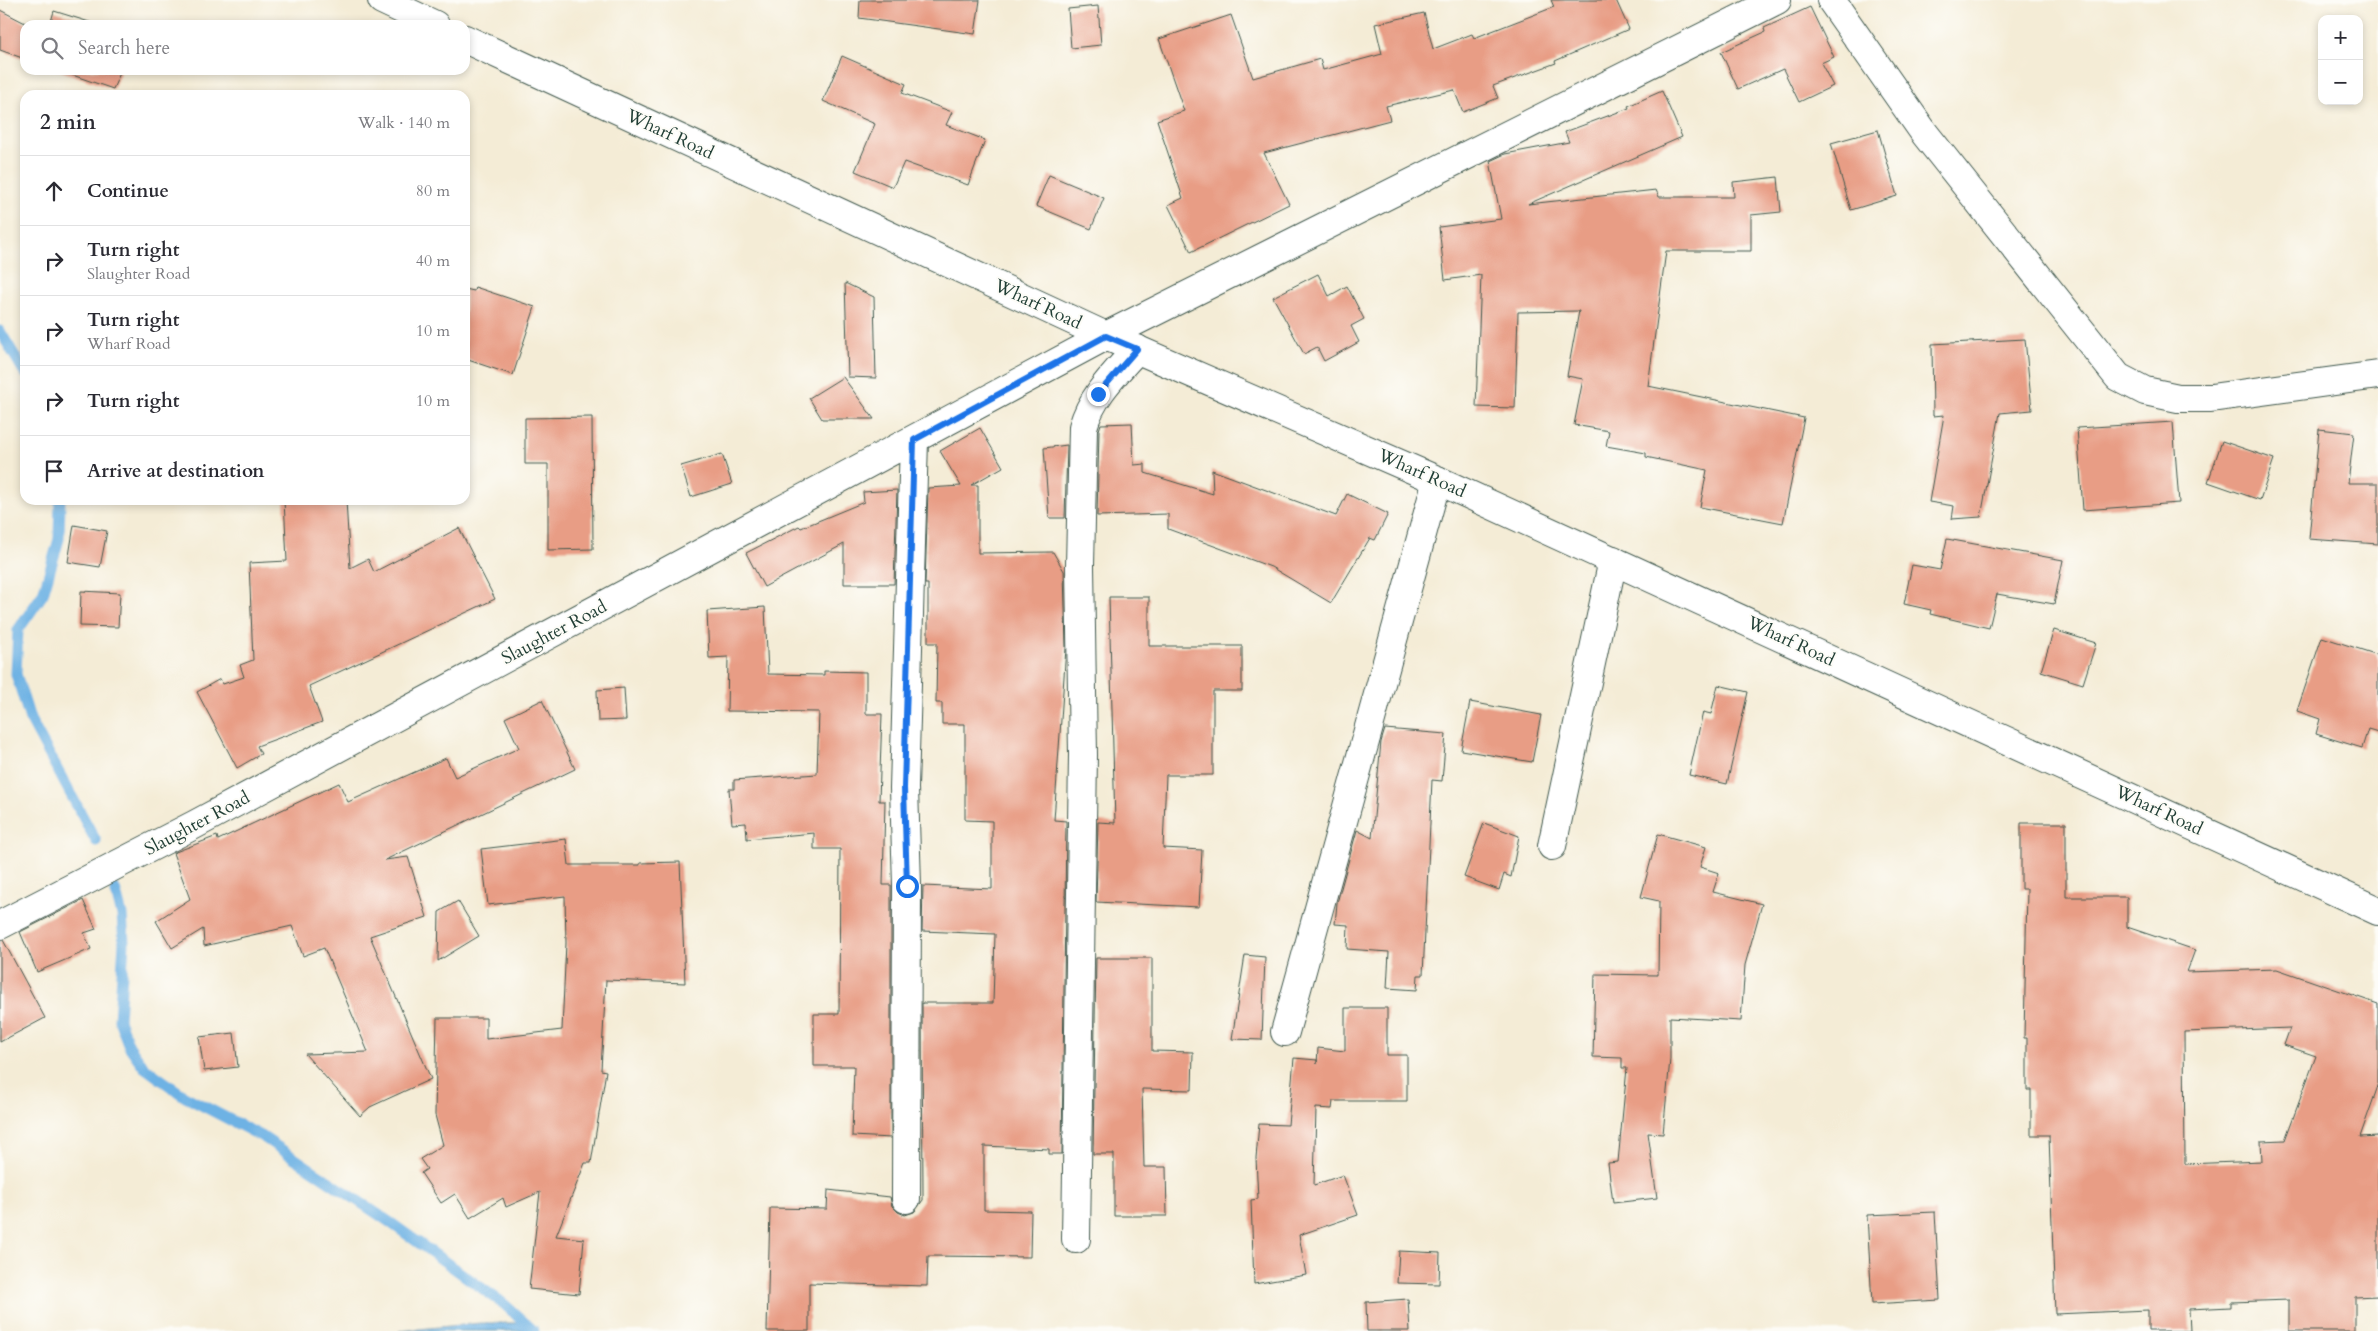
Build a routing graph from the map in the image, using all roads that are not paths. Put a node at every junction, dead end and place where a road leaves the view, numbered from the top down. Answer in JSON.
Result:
{"nodes":[{"id":1,"x":382,"y":0,"type":"edge"},
{"id":2,"x":1777,"y":0,"type":"edge"},
{"id":3,"x":1831,"y":0,"type":"edge"},
{"id":4,"x":424,"y":20,"type":"edge"},
{"id":5,"x":470,"y":41,"type":"edge"},
{"id":6,"x":1106,"y":336,"type":"junction"},
{"id":7,"x":1137,"y":349,"type":"junction"},
{"id":8,"x":2378,"y":375,"type":"edge"},
{"id":9,"x":914,"y":440,"type":"junction"},
{"id":10,"x":1437,"y":480,"type":"junction"},
{"id":11,"x":1613,"y":560,"type":"junction"},
{"id":12,"x":1552,"y":846,"type":"dead end"},
{"id":13,"x":2378,"y":911,"type":"edge"},
{"id":14,"x":0,"y":925,"type":"edge"},
{"id":15,"x":1285,"y":1032,"type":"dead end"},
{"id":16,"x":906,"y":1199,"type":"dead end"},
{"id":17,"x":1076,"y":1239,"type":"dead end"}],
"edges":[{"from":1,"to":4,"type":"street"},
{"from":2,"to":6,"type":"street","name":"Slaughter Road"},
{"from":3,"to":8,"type":"street"},
{"from":5,"to":6,"type":"street","name":"Wharf Road"},
{"from":6,"to":7,"type":"street","name":"Wharf Road"},
{"from":6,"to":9,"type":"street","name":"Slaughter Road"},
{"from":7,"to":10,"type":"street","name":"Wharf Road"},
{"from":7,"to":17,"type":"street"},
{"from":9,"to":14,"type":"street","name":"Slaughter Road"},
{"from":9,"to":16,"type":"street"},
{"from":10,"to":11,"type":"street","name":"Wharf Road"},
{"from":10,"to":15,"type":"street"},
{"from":11,"to":12,"type":"street"},
{"from":11,"to":13,"type":"street","name":"Wharf Road"}]}
